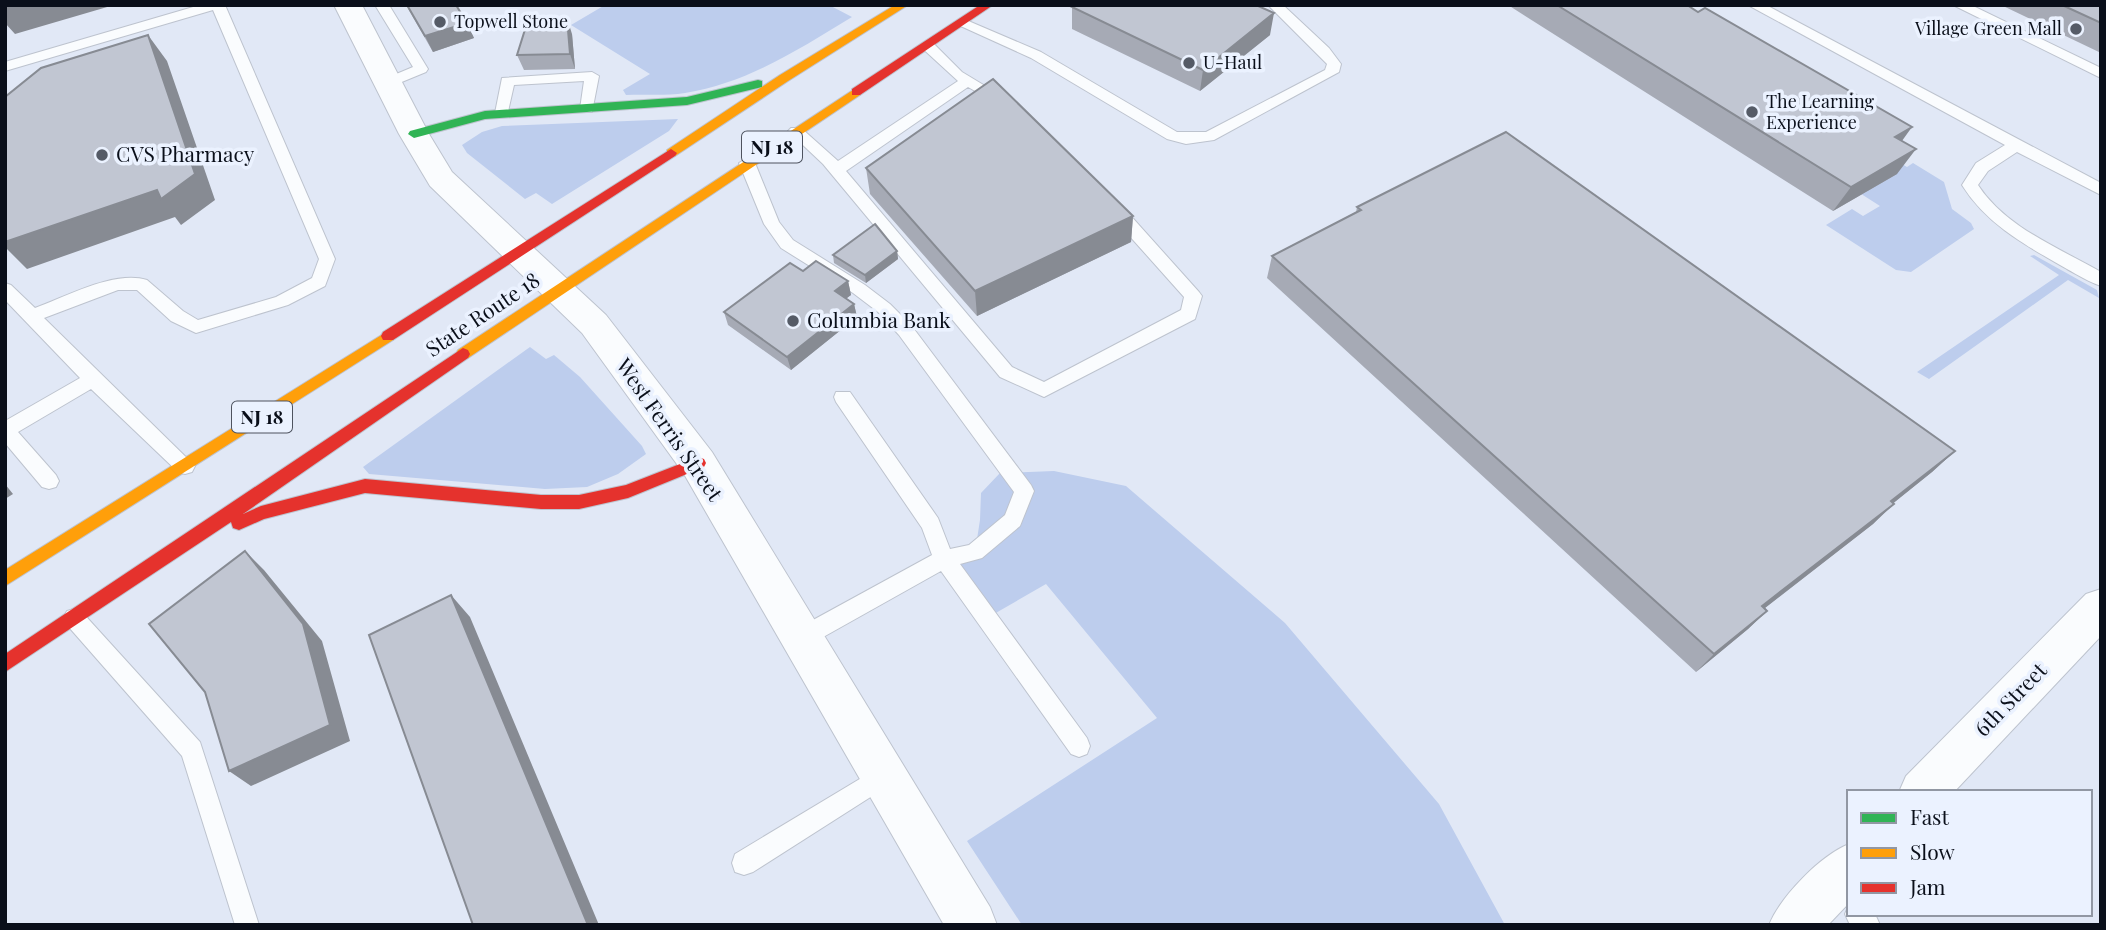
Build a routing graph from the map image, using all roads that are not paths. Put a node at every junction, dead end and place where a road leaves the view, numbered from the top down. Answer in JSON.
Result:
{"nodes":[{"id":1,"x":217,"y":5,"type":"edge"},
{"id":2,"x":348,"y":5,"type":"edge"},
{"id":3,"x":382,"y":5,"type":"edge"},
{"id":4,"x":903,"y":5,"type":"edge"},
{"id":5,"x":988,"y":5,"type":"edge"},
{"id":6,"x":1275,"y":5,"type":"edge"},
{"id":7,"x":1755,"y":5,"type":"edge"},
{"id":8,"x":1960,"y":5,"type":"edge"},
{"id":9,"x":961,"y":23,"type":"junction"},
{"id":10,"x":928,"y":45,"type":"junction"},
{"id":11,"x":5,"y":68,"type":"edge"},
{"id":12,"x":2101,"y":74,"type":"edge"},
{"id":13,"x":784,"y":78,"type":"junction"},
{"id":14,"x":968,"y":81,"type":"junction"},
{"id":15,"x":387,"y":83,"type":"junction"},
{"id":16,"x":587,"y":109,"type":"junction"},
{"id":17,"x":502,"y":113,"type":"junction"},
{"id":18,"x":1018,"y":116,"type":"edge"},
{"id":19,"x":796,"y":131,"type":"junction"},
{"id":20,"x":414,"y":134,"type":"junction"},
{"id":21,"x":2017,"y":145,"type":"junction"},
{"id":22,"x":747,"y":163,"type":"junction"},
{"id":23,"x":836,"y":170,"type":"junction"},
{"id":24,"x":2101,"y":190,"type":"edge"},
{"id":25,"x":1105,"y":200,"type":"edge"},
{"id":26,"x":518,"y":254,"type":"junction"},
{"id":27,"x":2101,"y":279,"type":"edge"},
{"id":28,"x":5,"y":289,"type":"edge"},
{"id":29,"x":558,"y":289,"type":"junction"},
{"id":30,"x":30,"y":317,"type":"junction"},
{"id":31,"x":93,"y":379,"type":"junction"},
{"id":32,"x":843,"y":397,"type":"dead end"},
{"id":33,"x":5,"y":430,"type":"edge"},
{"id":34,"x":698,"y":463,"type":"junction"},
{"id":35,"x":185,"y":466,"type":"junction"},
{"id":36,"x":50,"y":481,"type":"dead end"},
{"id":37,"x":185,"y":545,"type":"junction"},
{"id":38,"x":944,"y":559,"type":"junction"},
{"id":39,"x":5,"y":579,"type":"edge"},
{"id":40,"x":2101,"y":607,"type":"edge"},
{"id":41,"x":74,"y":618,"type":"junction"},
{"id":42,"x":801,"y":638,"type":"junction"},
{"id":43,"x":5,"y":664,"type":"edge"},
{"id":44,"x":1079,"y":746,"type":"dead end"},
{"id":45,"x":883,"y":775,"type":"junction"},
{"id":46,"x":1924,"y":790,"type":"edge"},
{"id":47,"x":744,"y":863,"type":"dead end"},
{"id":48,"x":1846,"y":894,"type":"edge"},
{"id":49,"x":247,"y":925,"type":"edge"},
{"id":50,"x":972,"y":925,"type":"edge"},
{"id":51,"x":1794,"y":925,"type":"edge"}],
"edges":[{"from":1,"to":11,"type":"lane"},
{"from":1,"to":30,"type":"lane"},
{"from":2,"to":15,"type":"street","name":"West Ferris Street"},
{"from":3,"to":15,"type":"lane"},
{"from":4,"to":13,"type":"highway","name":"State Route 18","number":"NJ 18"},
{"from":5,"to":9,"type":"highway","name":"State Route 18","number":"NJ 18"},
{"from":6,"to":9,"type":"lane"},
{"from":7,"to":21,"type":"lane"},
{"from":8,"to":12,"type":"lane"},
{"from":9,"to":10,"type":"highway","name":"State Route 18","number":"NJ 18"},
{"from":10,"to":14,"type":"lane"},
{"from":10,"to":19,"type":"highway","name":"State Route 18","number":"NJ 18"},
{"from":13,"to":16,"type":"highway"},
{"from":13,"to":26,"type":"highway","name":"State Route 18","number":"NJ 18"},
{"from":14,"to":18,"type":"lane"},
{"from":14,"to":23,"type":"lane"},
{"from":15,"to":20,"type":"street","name":"West Ferris Street"},
{"from":16,"to":17,"type":"highway"},
{"from":16,"to":17,"type":"lane"},
{"from":17,"to":20,"type":"highway"},
{"from":19,"to":22,"type":"highway","name":"State Route 18","number":"NJ 18"},
{"from":19,"to":23,"type":"lane"},
{"from":20,"to":26,"type":"street","name":"West Ferris Street"},
{"from":21,"to":24,"type":"lane"},
{"from":21,"to":27,"type":"lane"},
{"from":22,"to":29,"type":"highway","name":"State Route 18","number":"NJ 18"},
{"from":22,"to":38,"type":"lane"},
{"from":23,"to":25,"type":"lane"},
{"from":26,"to":29,"type":"street","name":"West Ferris Street"},
{"from":26,"to":35,"type":"highway","name":"State Route 18","number":"NJ 18"},
{"from":28,"to":30,"type":"lane"},
{"from":29,"to":34,"type":"street","name":"West Ferris Street"},
{"from":29,"to":37,"type":"highway","name":"State Route 18","number":"NJ 18"},
{"from":30,"to":31,"type":"lane"},
{"from":31,"to":33,"type":"lane"},
{"from":31,"to":35,"type":"lane"},
{"from":32,"to":38,"type":"lane"},
{"from":33,"to":36,"type":"lane"},
{"from":34,"to":37,"type":"highway"},
{"from":34,"to":42,"type":"street","name":"West Ferris Street"},
{"from":35,"to":39,"type":"highway","name":"State Route 18","number":"NJ 18"},
{"from":37,"to":41,"type":"highway","name":"State Route 18","number":"NJ 18"},
{"from":38,"to":42,"type":"lane"},
{"from":38,"to":44,"type":"lane"},
{"from":40,"to":46,"type":"street","name":"6th Street"},
{"from":41,"to":43,"type":"highway","name":"State Route 18","number":"NJ 18"},
{"from":41,"to":49,"type":"lane"},
{"from":42,"to":45,"type":"street","name":"West Ferris Street"},
{"from":45,"to":47,"type":"lane"},
{"from":45,"to":50,"type":"street","name":"West Ferris Street"},
{"from":48,"to":51,"type":"street"}]}
